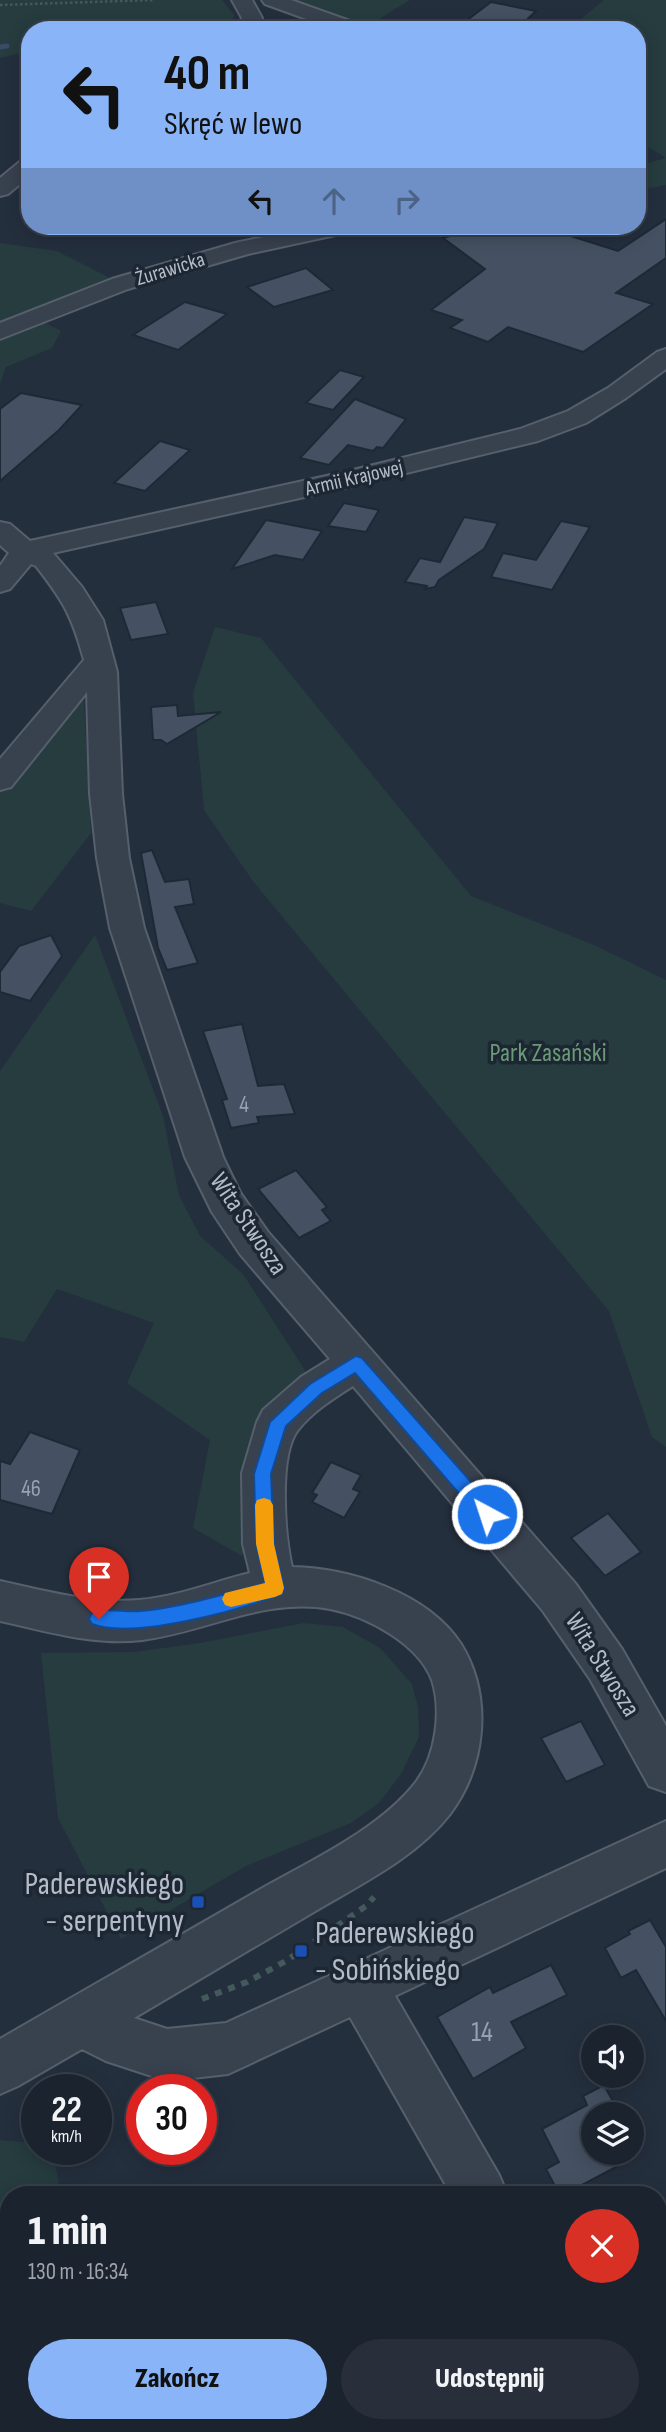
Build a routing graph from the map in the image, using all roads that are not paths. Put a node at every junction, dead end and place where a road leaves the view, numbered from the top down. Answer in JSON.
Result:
{"nodes":[{"id":1,"x":242,"y":0,"type":"edge"},
{"id":2,"x":272,"y":0,"type":"edge"},
{"id":3,"x":252,"y":21,"type":"edge"},
{"id":4,"x":332,"y":21,"type":"edge"},
{"id":5,"x":21,"y":172,"type":"edge"},
{"id":6,"x":0,"y":189,"type":"edge"},
{"id":7,"x":304,"y":235,"type":"edge"},
{"id":8,"x":0,"y":332,"type":"edge"},
{"id":9,"x":666,"y":357,"type":"edge"},
{"id":10,"x":12,"y":540,"type":"edge"},
{"id":11,"x":0,"y":583,"type":"edge"},
{"id":12,"x":99,"y":663,"type":"junction"},
{"id":13,"x":0,"y":780,"type":"edge"},
{"id":14,"x":356,"y":1363,"type":"junction"},
{"id":15,"x":275,"y":1588,"type":"junction"},
{"id":16,"x":0,"y":1601,"type":"edge"},
{"id":17,"x":666,"y":1770,"type":"edge"},
{"id":18,"x":666,"y":1844,"type":"edge"},
{"id":19,"x":362,"y":1988,"type":"junction"},
{"id":20,"x":86,"y":2019,"type":"junction"},
{"id":21,"x":0,"y":2068,"type":"edge"},
{"id":22,"x":475,"y":2186,"type":"edge"}],
"edges":[{"from":1,"to":3,"type":"street"},
{"from":2,"to":4,"type":"street"},
{"from":5,"to":6,"type":"street"},
{"from":7,"to":8,"type":"street","name":"Żurawicka"},
{"from":9,"to":10,"type":"street","name":"Armii Krajowej"},
{"from":10,"to":11,"type":"street"},
{"from":10,"to":12,"type":"street","name":"Wita Stwosza"},
{"from":12,"to":13,"type":"street"},
{"from":12,"to":14,"type":"street","name":"Wita Stwosza"},
{"from":14,"to":15,"type":"street"},
{"from":14,"to":17,"type":"street","name":"Wita Stwosza"},
{"from":15,"to":16,"type":"street"},
{"from":15,"to":20,"type":"street"},
{"from":18,"to":19,"type":"street"},
{"from":19,"to":20,"type":"street"},
{"from":19,"to":22,"type":"street"},
{"from":20,"to":21,"type":"street"}]}
